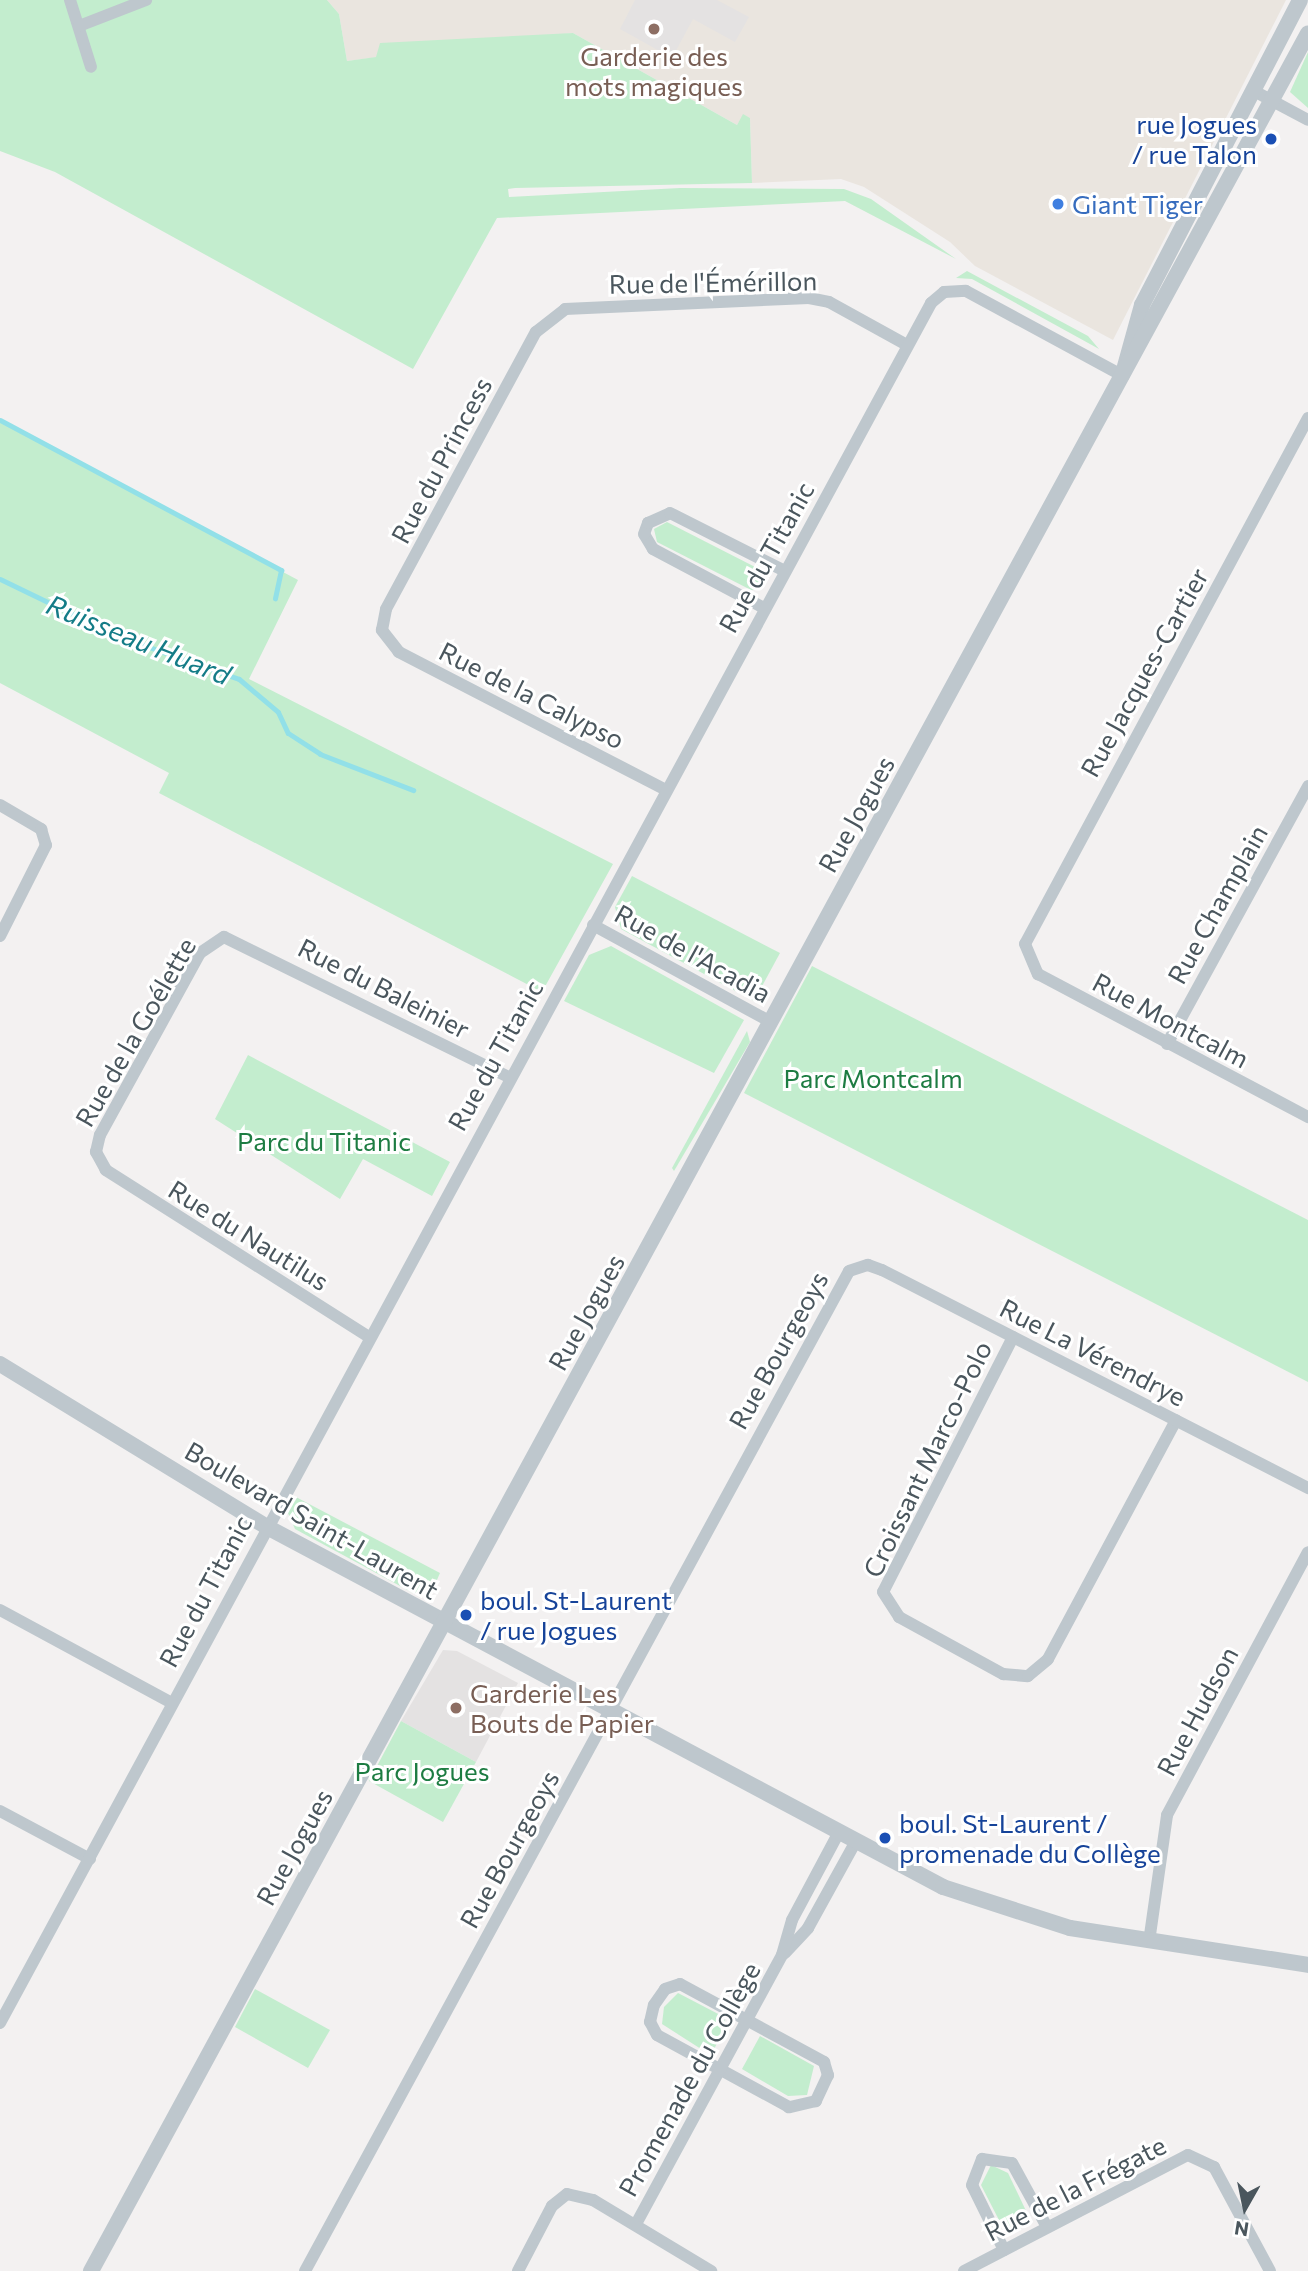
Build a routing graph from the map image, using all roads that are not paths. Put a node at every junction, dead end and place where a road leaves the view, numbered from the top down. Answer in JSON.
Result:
{"nodes":[{"id":1,"x":70,"y":0,"type":"edge"},
{"id":2,"x":146,"y":0,"type":"edge"},
{"id":3,"x":1300,"y":0,"type":"edge"},
{"id":4,"x":79,"y":26,"type":"junction"},
{"id":5,"x":1308,"y":33,"type":"edge"},
{"id":6,"x":91,"y":67,"type":"dead end"},
{"id":7,"x":1254,"y":91,"type":"junction"},
{"id":8,"x":1274,"y":101,"type":"junction"},
{"id":9,"x":1308,"y":120,"type":"edge"},
{"id":10,"x":552,"y":313,"type":"joint"},
{"id":11,"x":907,"y":345,"type":"junction"},
{"id":12,"x":1123,"y":376,"type":"junction"},
{"id":13,"x":1308,"y":418,"type":"edge"},
{"id":14,"x":785,"y":571,"type":"junction"},
{"id":15,"x":764,"y":608,"type":"junction"},
{"id":16,"x":383,"y":634,"type":"joint"},
{"id":17,"x":1308,"y":786,"type":"edge"},
{"id":18,"x":666,"y":790,"type":"junction"},
{"id":19,"x":0,"y":805,"type":"edge"},
{"id":20,"x":593,"y":925,"type":"junction"},
{"id":21,"x":0,"y":936,"type":"edge"},
{"id":22,"x":239,"y":939,"type":"joint"},
{"id":23,"x":1025,"y":950,"type":"joint"},
{"id":24,"x":771,"y":1022,"type":"junction"},
{"id":25,"x":1167,"y":1044,"type":"junction"},
{"id":26,"x":508,"y":1077,"type":"junction"},
{"id":27,"x":1308,"y":1117,"type":"edge"},
{"id":28,"x":106,"y":1170,"type":"joint"},
{"id":29,"x":855,"y":1268,"type":"joint"},
{"id":30,"x":369,"y":1337,"type":"junction"},
{"id":31,"x":1013,"y":1337,"type":"junction"},
{"id":32,"x":0,"y":1364,"type":"edge"},
{"id":33,"x":1176,"y":1420,"type":"junction"},
{"id":34,"x":1308,"y":1488,"type":"edge"},
{"id":35,"x":265,"y":1526,"type":"junction"},
{"id":36,"x":1308,"y":1552,"type":"edge"},
{"id":37,"x":0,"y":1610,"type":"edge"},
{"id":38,"x":444,"y":1623,"type":"junction"},
{"id":39,"x":172,"y":1703,"type":"junction"},
{"id":40,"x":610,"y":1712,"type":"junction"},
{"id":41,"x":0,"y":1811,"type":"edge"},
{"id":42,"x":838,"y":1834,"type":"junction"},
{"id":43,"x":855,"y":1843,"type":"junction"},
{"id":44,"x":90,"y":1860,"type":"junction"},
{"id":45,"x":1149,"y":1942,"type":"junction"},
{"id":46,"x":782,"y":1955,"type":"junction"},
{"id":47,"x":1308,"y":1965,"type":"edge"},
{"id":48,"x":4,"y":2006,"type":"edge"},
{"id":49,"x":748,"y":2018,"type":"junction"},
{"id":50,"x":0,"y":2023,"type":"edge"},
{"id":51,"x":720,"y":2069,"type":"junction"},
{"id":52,"x":636,"y":2224,"type":"junction"},
{"id":53,"x":1047,"y":2227,"type":"junction"},
{"id":54,"x":1004,"y":2250,"type":"junction"},
{"id":55,"x":91,"y":2271,"type":"edge"},
{"id":56,"x":305,"y":2271,"type":"edge"},
{"id":57,"x":518,"y":2271,"type":"edge"},
{"id":58,"x":711,"y":2271,"type":"edge"},
{"id":59,"x":964,"y":2271,"type":"edge"},
{"id":60,"x":1270,"y":2271,"type":"edge"}],
"edges":[{"from":1,"to":4,"type":"street"},
{"from":2,"to":4,"type":"street"},
{"from":3,"to":7,"type":"street","name":"Rue Jogues"},
{"from":4,"to":6,"type":"street"},
{"from":5,"to":8,"type":"street","name":"Rue Jogues"},
{"from":7,"to":8,"type":"street"},
{"from":7,"to":12,"type":"street","name":"Rue Jogues"},
{"from":8,"to":9,"type":"street"},
{"from":8,"to":12,"type":"street","name":"Rue Jogues"},
{"from":10,"to":11,"type":"street","name":"Rue de l'Émérillon"},
{"from":10,"to":16,"type":"street","name":"Rue du Princess"},
{"from":11,"to":12,"type":"street","name":"Rue du Titanic"},
{"from":11,"to":14,"type":"street","name":"Rue du Titanic"},
{"from":12,"to":24,"type":"street","name":"Rue Jogues"},
{"from":13,"to":23,"type":"street","name":"Rue Jacques-Cartier"},
{"from":14,"to":15,"type":"street","name":"Rue du Titanic"},
{"from":14,"to":15,"type":"street"},
{"from":15,"to":18,"type":"street","name":"Rue du Titanic"},
{"from":16,"to":18,"type":"street","name":"Rue de la Calypso"},
{"from":17,"to":25,"type":"street","name":"Rue Champlain"},
{"from":18,"to":20,"type":"street","name":"Rue du Titanic"},
{"from":19,"to":21,"type":"street"},
{"from":20,"to":24,"type":"street","name":"Rue de l'Acadia"},
{"from":20,"to":26,"type":"street","name":"Rue du Titanic"},
{"from":22,"to":26,"type":"street","name":"Rue du Baleinier"},
{"from":22,"to":28,"type":"street","name":"Rue de la Goélette"},
{"from":23,"to":25,"type":"street","name":"Rue Montcalm"},
{"from":24,"to":38,"type":"street","name":"Rue Jogues"},
{"from":25,"to":27,"type":"street","name":"Rue Montcalm"},
{"from":26,"to":30,"type":"street","name":"Rue du Titanic"},
{"from":28,"to":30,"type":"street","name":"Rue du Nautilus"},
{"from":29,"to":31,"type":"street","name":"Rue La Vérendrye"},
{"from":29,"to":40,"type":"street","name":"Rue Bourgeoys"},
{"from":30,"to":35,"type":"street","name":"Rue du Titanic"},
{"from":31,"to":33,"type":"street","name":"Rue La Vérendrye"},
{"from":31,"to":33,"type":"street","name":"Croissant Marco-Polo"},
{"from":32,"to":35,"type":"street","name":"Boulevard Saint-Laurent"},
{"from":33,"to":34,"type":"street","name":"Rue La Vérendrye"},
{"from":35,"to":38,"type":"street","name":"Boulevard Saint-Laurent"},
{"from":35,"to":39,"type":"street","name":"Rue du Titanic"},
{"from":36,"to":45,"type":"street","name":"Rue Hudson"},
{"from":37,"to":39,"type":"street"},
{"from":38,"to":40,"type":"street","name":"Boulevard Saint-Laurent"},
{"from":38,"to":55,"type":"street","name":"Rue Jogues"},
{"from":39,"to":44,"type":"street","name":"Rue du Titanic"},
{"from":40,"to":42,"type":"street","name":"Boulevard Saint-Laurent"},
{"from":40,"to":56,"type":"street","name":"Rue Bourgeoys"},
{"from":41,"to":44,"type":"street"},
{"from":42,"to":43,"type":"street","name":"Boulevard Saint-Laurent"},
{"from":42,"to":46,"type":"street","name":"Promenade du Collège"},
{"from":43,"to":45,"type":"street","name":"Boulevard Saint-Laurent"},
{"from":43,"to":46,"type":"street","name":"Promenade du Collège"},
{"from":44,"to":48,"type":"street","name":"Rue du Titanic"},
{"from":45,"to":47,"type":"street","name":"Boulevard Saint-Laurent"},
{"from":46,"to":49,"type":"street","name":"Promenade du Collège"},
{"from":48,"to":50,"type":"street","name":"Rue du Titanic"},
{"from":49,"to":51,"type":"street","name":"Promenade du Collège"},
{"from":49,"to":51,"type":"street"},
{"from":49,"to":51,"type":"street"},
{"from":51,"to":52,"type":"street","name":"Promenade du Collège"},
{"from":52,"to":57,"type":"street","name":"Promenade du Collège"},
{"from":52,"to":58,"type":"street","name":"Promenade du Collège"},
{"from":53,"to":54,"type":"street","name":"Rue de la Frégate"},
{"from":53,"to":54,"type":"street"},
{"from":53,"to":60,"type":"street","name":"Rue de la Frégate"},
{"from":54,"to":59,"type":"street","name":"Rue de la Frégate"}]}
